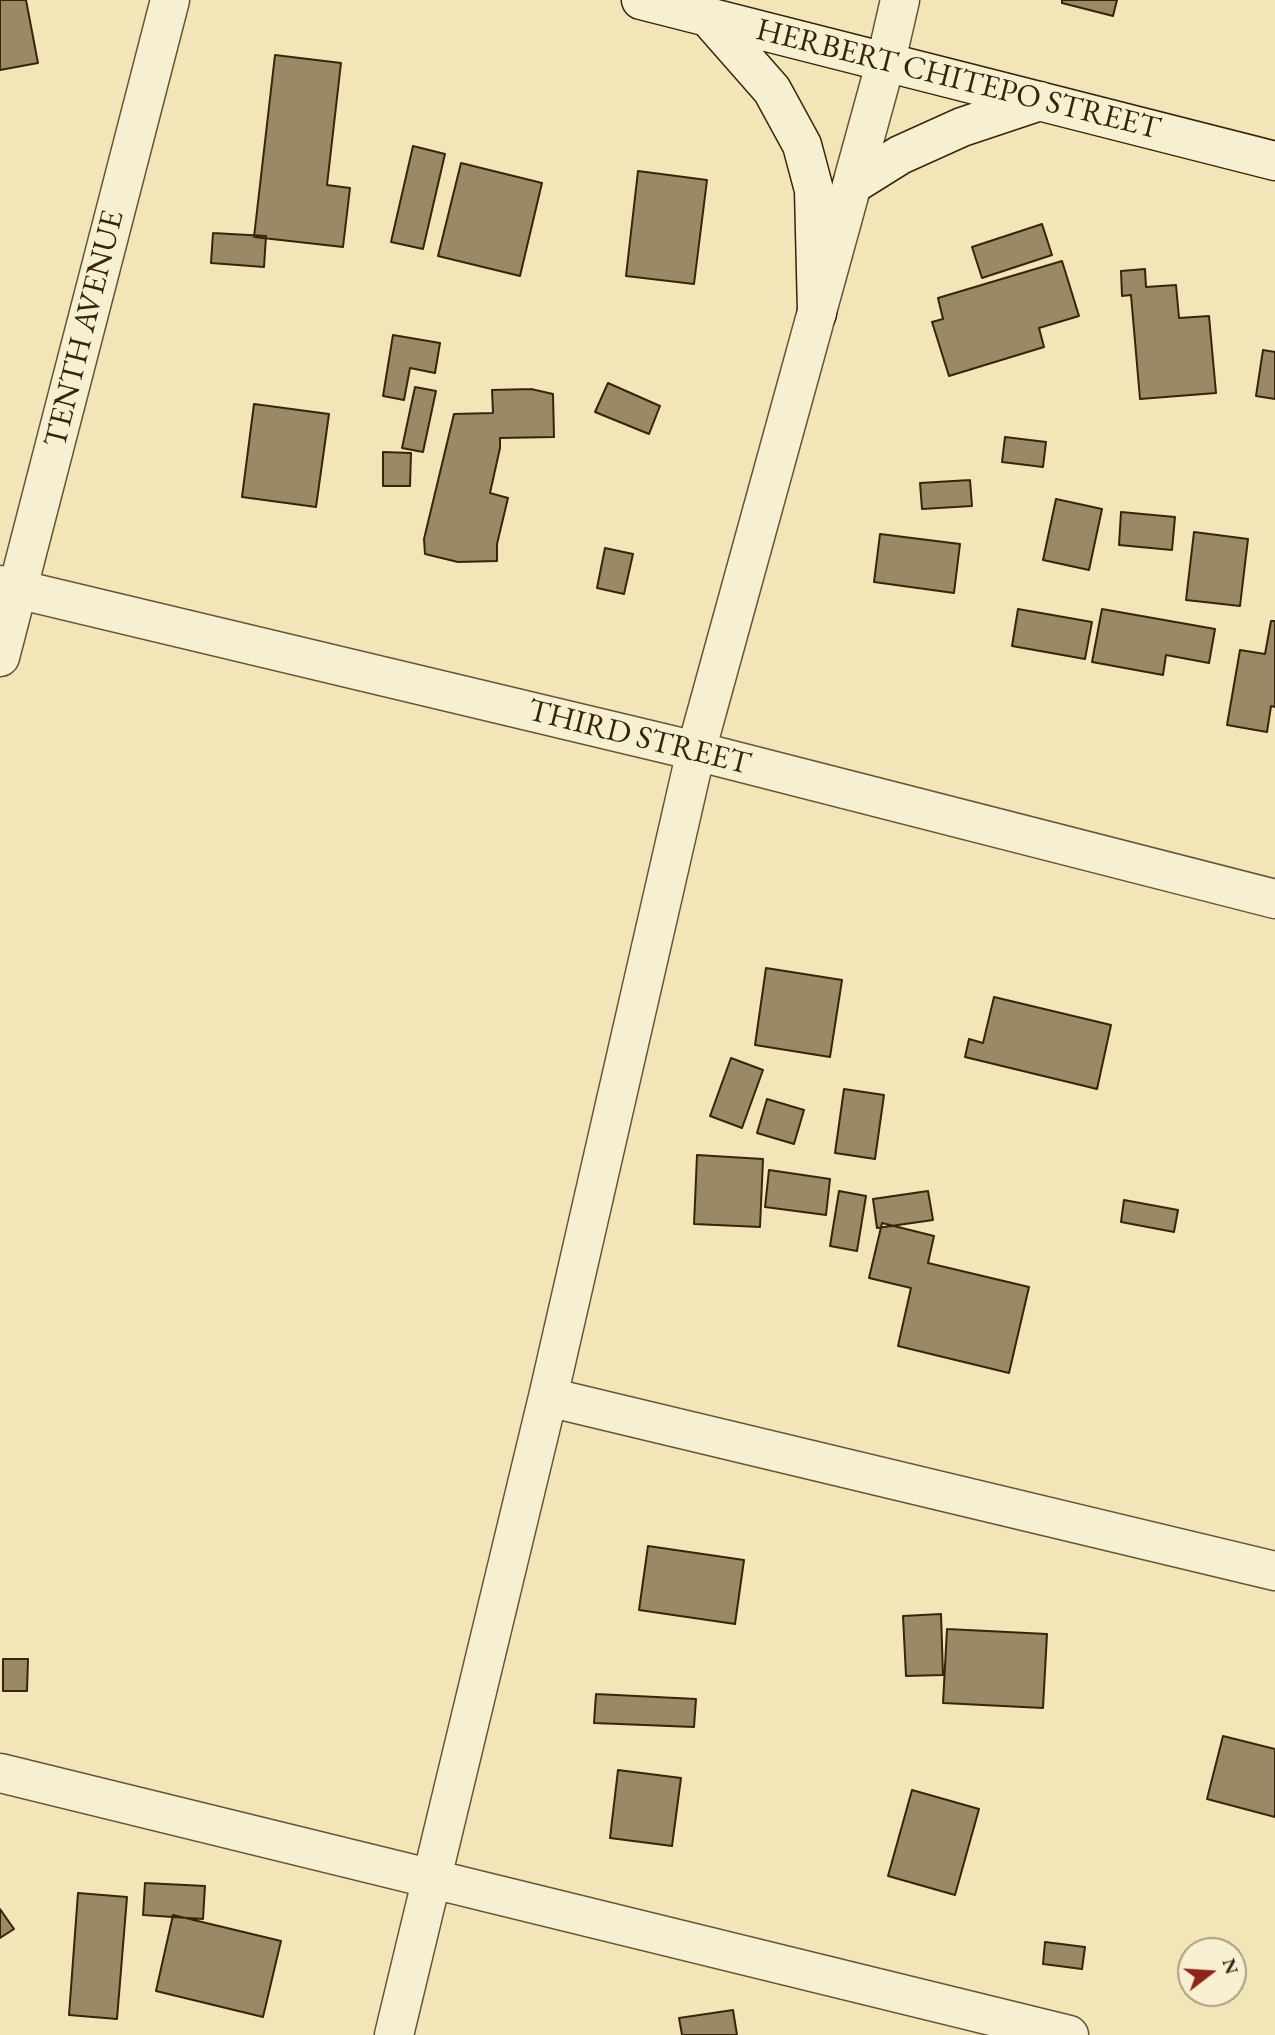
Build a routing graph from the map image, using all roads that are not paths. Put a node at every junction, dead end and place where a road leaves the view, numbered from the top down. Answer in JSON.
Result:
{"nodes":[{"id":1,"x":170,"y":0,"type":"edge"},
{"id":2,"x":641,"y":0,"type":"edge"},
{"id":3,"x":900,"y":0,"type":"edge"},
{"id":4,"x":706,"y":16,"type":"junction"},
{"id":5,"x":886,"y":61,"type":"junction"},
{"id":6,"x":1040,"y":101,"type":"junction"},
{"id":7,"x":1275,"y":160,"type":"edge"},
{"id":8,"x":852,"y":185,"type":"junction"},
{"id":9,"x":817,"y":313,"type":"junction"},
{"id":10,"x":9,"y":587,"type":"edge"},
{"id":11,"x":0,"y":657,"type":"edge"},
{"id":12,"x":696,"y":751,"type":"junction"},
{"id":13,"x":1275,"y":899,"type":"edge"},
{"id":14,"x":548,"y":1397,"type":"junction"},
{"id":15,"x":1275,"y":1571,"type":"edge"},
{"id":16,"x":0,"y":1773,"type":"edge"},
{"id":17,"x":432,"y":1877,"type":"junction"},
{"id":18,"x":394,"y":2035,"type":"edge"},
{"id":19,"x":1069,"y":2035,"type":"edge"}],
"edges":[{"from":1,"to":10,"type":"street","name":"TENTH AVENUE"},
{"from":2,"to":4,"type":"street","name":"HERBERT CHITEPO STREET"},
{"from":3,"to":5,"type":"street"},
{"from":4,"to":5,"type":"street","name":"HERBERT CHITEPO STREET"},
{"from":4,"to":9,"type":"street"},
{"from":5,"to":6,"type":"street","name":"HERBERT CHITEPO STREET"},
{"from":5,"to":8,"type":"street"},
{"from":6,"to":7,"type":"street","name":"HERBERT CHITEPO STREET"},
{"from":6,"to":8,"type":"street"},
{"from":8,"to":9,"type":"street"},
{"from":9,"to":12,"type":"street"},
{"from":10,"to":11,"type":"street","name":"TENTH AVENUE"},
{"from":10,"to":12,"type":"street","name":"THIRD STREET"},
{"from":12,"to":13,"type":"street","name":"THIRD STREET"},
{"from":12,"to":14,"type":"street"},
{"from":14,"to":15,"type":"street"},
{"from":14,"to":17,"type":"street"},
{"from":16,"to":17,"type":"street"},
{"from":17,"to":18,"type":"street"},
{"from":17,"to":19,"type":"street"}]}
